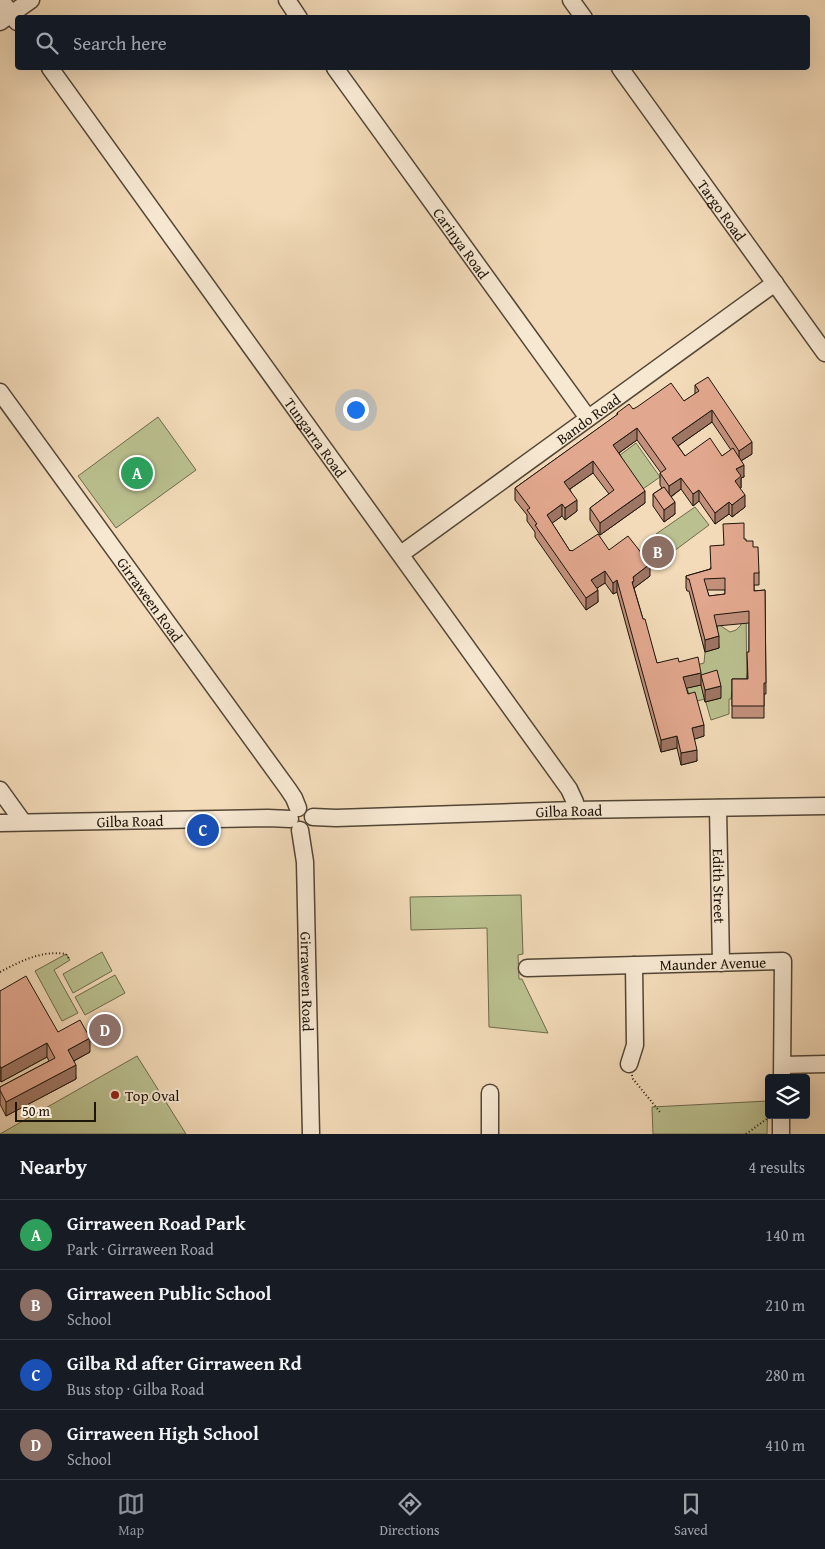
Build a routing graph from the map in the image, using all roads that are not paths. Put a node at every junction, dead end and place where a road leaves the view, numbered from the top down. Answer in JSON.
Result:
{"nodes":[{"id":1,"x":1,"y":0,"type":"edge"},
{"id":2,"x":31,"y":0,"type":"edge"},
{"id":3,"x":287,"y":0,"type":"edge"},
{"id":4,"x":571,"y":0,"type":"edge"},
{"id":5,"x":15,"y":15,"type":"edge"},
{"id":6,"x":298,"y":15,"type":"edge"},
{"id":7,"x":582,"y":15,"type":"edge"},
{"id":8,"x":10,"y":20,"type":"edge"},
{"id":9,"x":51,"y":70,"type":"edge"},
{"id":10,"x":336,"y":70,"type":"edge"},
{"id":11,"x":621,"y":70,"type":"edge"},
{"id":12,"x":775,"y":283,"type":"junction"},
{"id":13,"x":825,"y":353,"type":"edge"},
{"id":14,"x":0,"y":392,"type":"edge"},
{"id":15,"x":588,"y":418,"type":"junction"},
{"id":16,"x":401,"y":554,"type":"junction"},
{"id":17,"x":0,"y":790,"type":"edge"},
{"id":18,"x":825,"y":806,"type":"edge"},
{"id":19,"x":718,"y":808,"type":"junction"},
{"id":20,"x":574,"y":810,"type":"junction"},
{"id":21,"x":296,"y":819,"type":"junction"},
{"id":22,"x":23,"y":822,"type":"junction"},
{"id":23,"x":0,"y":823,"type":"edge"},
{"id":24,"x":721,"y":963,"type":"junction"},
{"id":25,"x":634,"y":965,"type":"junction"},
{"id":26,"x":527,"y":968,"type":"dead end"},
{"id":27,"x":629,"y":1064,"type":"road end"},
{"id":28,"x":825,"y":1064,"type":"edge"},
{"id":29,"x":783,"y":1072,"type":"edge"},
{"id":30,"x":490,"y":1093,"type":"dead end"},
{"id":31,"x":311,"y":1134,"type":"edge"},
{"id":32,"x":490,"y":1134,"type":"edge"}],
"edges":[{"from":1,"to":8,"type":"street"},
{"from":2,"to":5,"type":"street"},
{"from":3,"to":6,"type":"street"},
{"from":4,"to":7,"type":"street"},
{"from":9,"to":16,"type":"street","name":"Tungarra Road"},
{"from":10,"to":15,"type":"street","name":"Carinya Road"},
{"from":11,"to":12,"type":"street","name":"Targo Road"},
{"from":12,"to":13,"type":"street","name":"Targo Road"},
{"from":12,"to":15,"type":"street","name":"Bando Road"},
{"from":14,"to":21,"type":"street","name":"Girraween Road"},
{"from":15,"to":16,"type":"street","name":"Bando Road"},
{"from":16,"to":20,"type":"street","name":"Tungarra Road"},
{"from":17,"to":22,"type":"street"},
{"from":18,"to":19,"type":"street","name":"Gilba Road"},
{"from":19,"to":20,"type":"street","name":"Gilba Road"},
{"from":19,"to":24,"type":"street","name":"Edith Street"},
{"from":20,"to":21,"type":"street","name":"Gilba Road"},
{"from":21,"to":22,"type":"street","name":"Gilba Road"},
{"from":21,"to":31,"type":"street","name":"Girraween Road"},
{"from":22,"to":23,"type":"street","name":"Gilba Road"},
{"from":24,"to":25,"type":"street","name":"Maunder Avenue"},
{"from":24,"to":29,"type":"street","name":"Maunder Avenue"},
{"from":25,"to":26,"type":"street","name":"Maunder Avenue"},
{"from":25,"to":27,"type":"street"},
{"from":28,"to":29,"type":"street"},
{"from":30,"to":32,"type":"street"}]}
